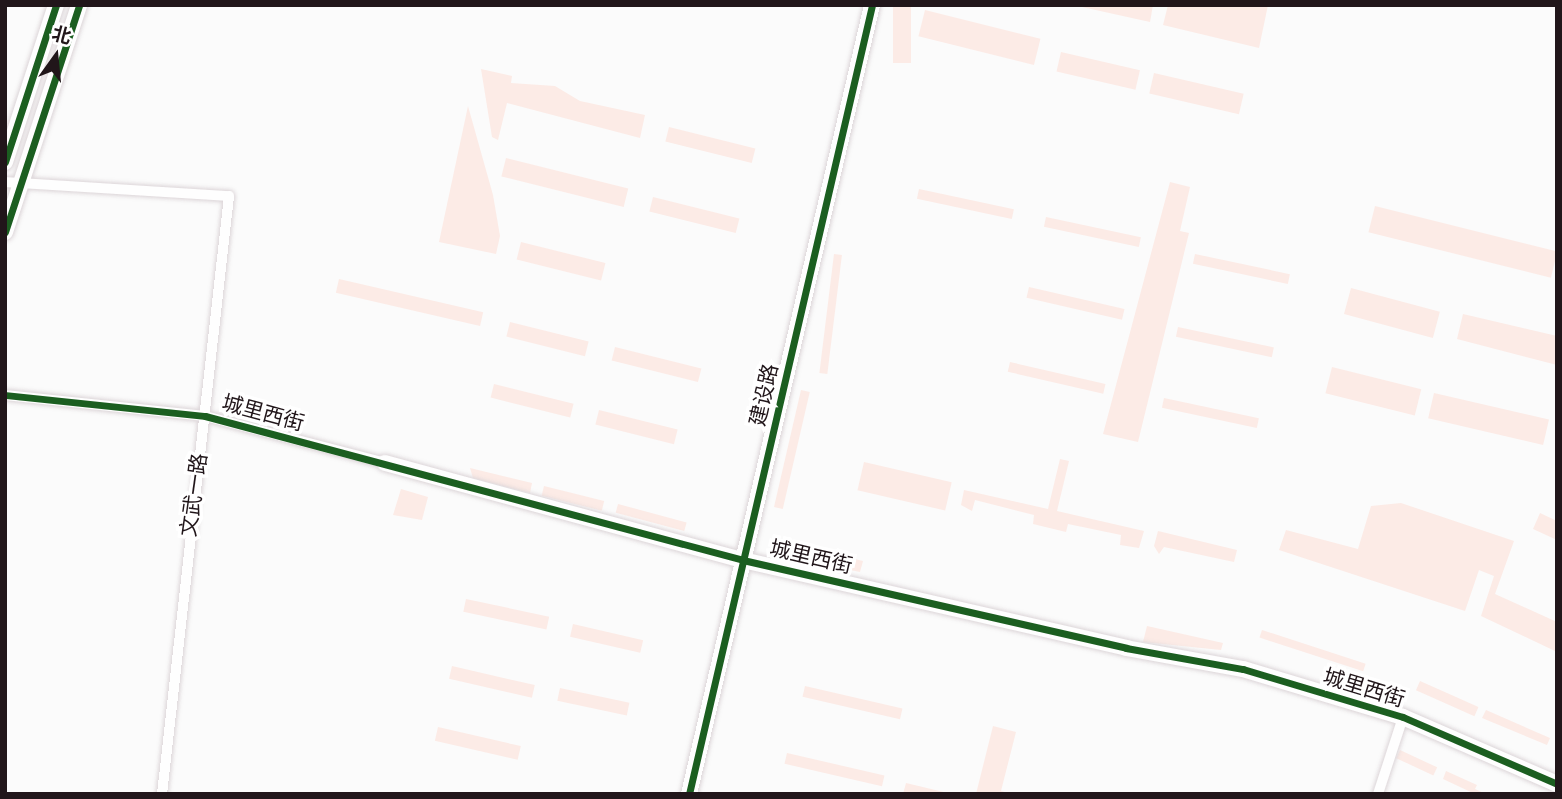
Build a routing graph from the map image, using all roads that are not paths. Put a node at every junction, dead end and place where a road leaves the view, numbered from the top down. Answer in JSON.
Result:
{"nodes":[{"id":1,"x":55,"y":5,"type":"edge"},
{"id":2,"x":79,"y":5,"type":"edge"},
{"id":3,"x":872,"y":5,"type":"edge"},
{"id":4,"x":5,"y":162,"type":"edge"},
{"id":5,"x":13,"y":182,"type":"edge"},
{"id":6,"x":5,"y":232,"type":"edge"},
{"id":7,"x":5,"y":396,"type":"edge"},
{"id":8,"x":205,"y":416,"type":"junction"},
{"id":9,"x":385,"y":463,"type":"joint"},
{"id":10,"x":743,"y":560,"type":"junction"},
{"id":11,"x":1403,"y":718,"type":"junction"},
{"id":12,"x":1557,"y":784,"type":"edge"},
{"id":13,"x":162,"y":794,"type":"edge"},
{"id":14,"x":689,"y":794,"type":"edge"},
{"id":15,"x":1378,"y":794,"type":"edge"}],
"edges":[{"from":1,"to":4,"type":"street"},
{"from":2,"to":5,"type":"street"},
{"from":3,"to":10,"type":"street","name":"建设路"},
{"from":5,"to":6,"type":"street"},
{"from":5,"to":8,"type":"street","name":"文武一路"},
{"from":7,"to":8,"type":"street","name":"城里西街"},
{"from":8,"to":9,"type":"street","name":"城里西街"},
{"from":8,"to":13,"type":"street","name":"文武一路"},
{"from":9,"to":10,"type":"street","name":"城里西街"},
{"from":10,"to":11,"type":"street","name":"城里西街"},
{"from":10,"to":14,"type":"street","name":"建设路"},
{"from":11,"to":12,"type":"street","name":"城里西街"},
{"from":11,"to":15,"type":"street"}]}
